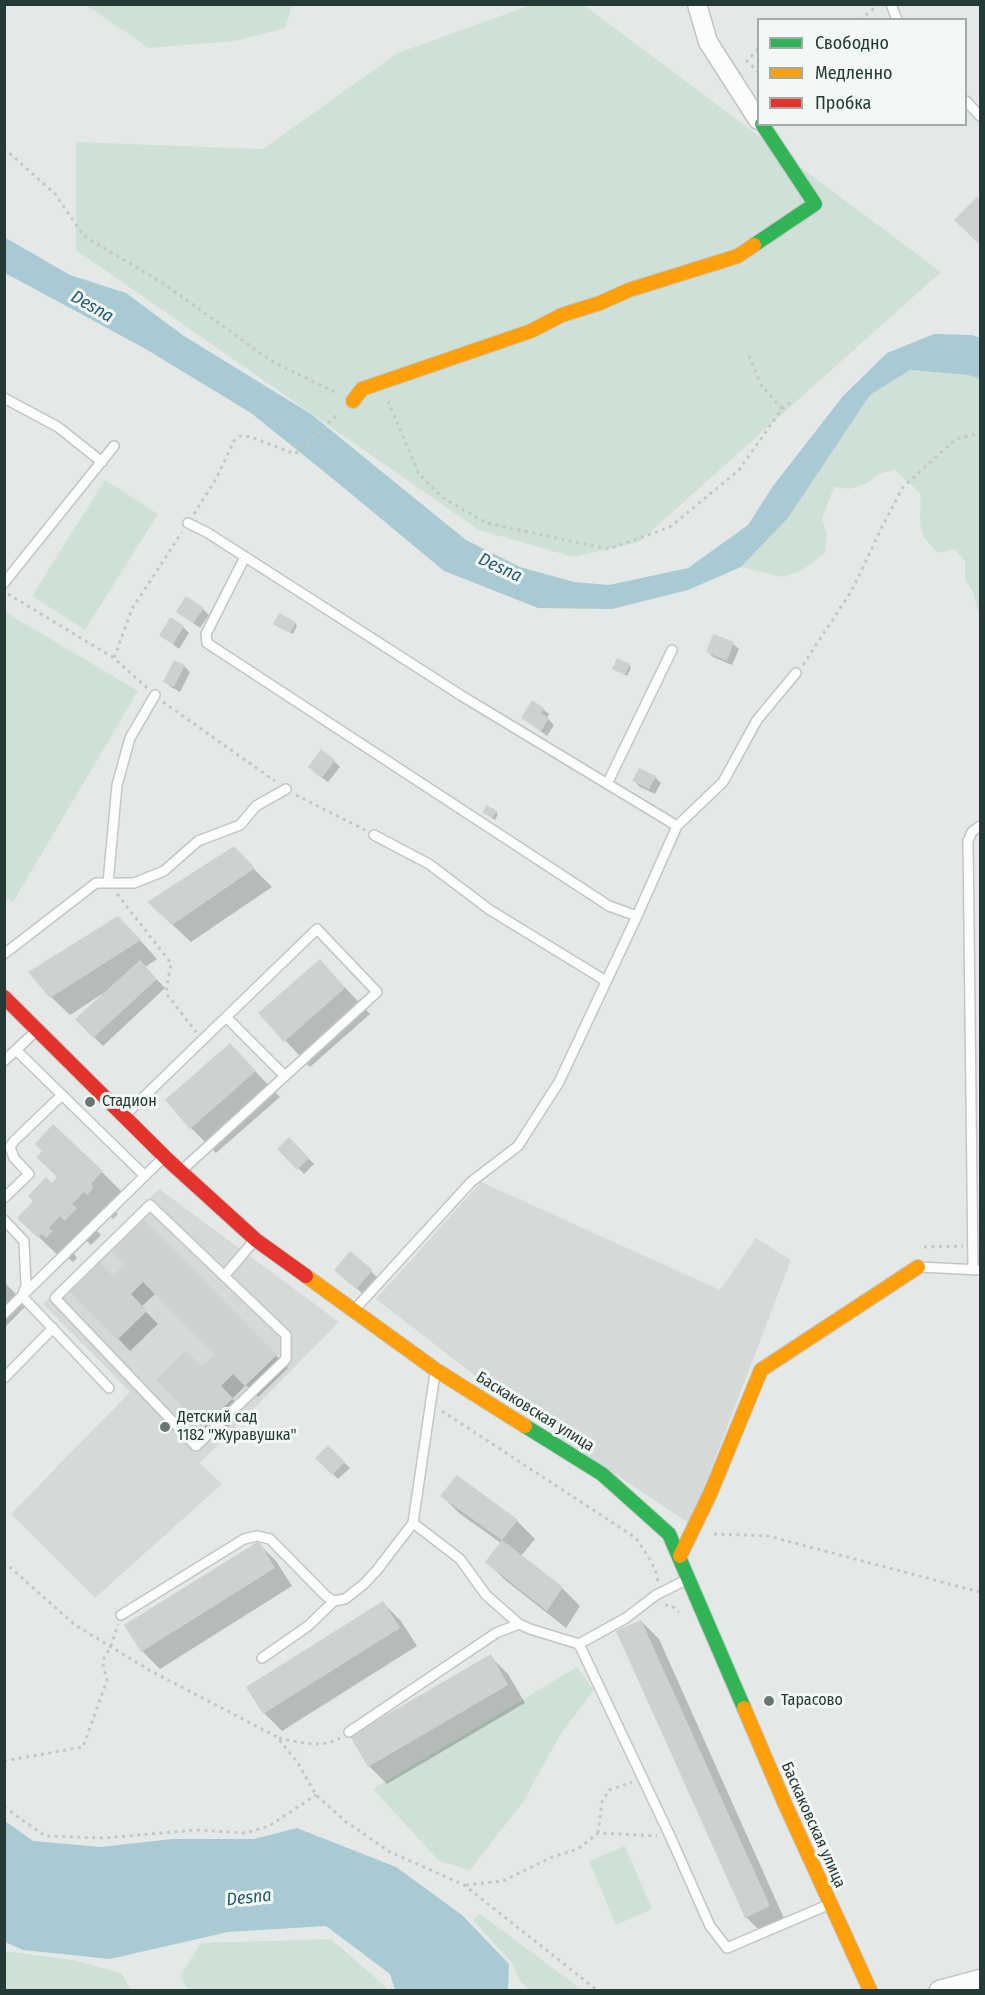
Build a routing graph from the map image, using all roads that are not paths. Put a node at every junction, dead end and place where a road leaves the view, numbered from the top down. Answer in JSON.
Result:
{"nodes":[{"id":1,"x":697,"y":4,"type":"edge"},
{"id":2,"x":967,"y":102,"type":"edge"},
{"id":3,"x":981,"y":116,"type":"edge"},
{"id":4,"x":757,"y":117,"type":"edge"},
{"id":5,"x":763,"y":126,"type":"edge"},
{"id":6,"x":4,"y":398,"type":"edge"},
{"id":7,"x":353,"y":401,"type":"road end"},
{"id":8,"x":114,"y":446,"type":"dead end"},
{"id":9,"x":102,"y":462,"type":"junction"},
{"id":10,"x":188,"y":523,"type":"dead end"},
{"id":11,"x":245,"y":557,"type":"junction"},
{"id":12,"x":4,"y":583,"type":"edge"},
{"id":13,"x":672,"y":650,"type":"dead end"},
{"id":14,"x":796,"y":673,"type":"road end"},
{"id":15,"x":155,"y":695,"type":"dead end"},
{"id":16,"x":607,"y":784,"type":"junction"},
{"id":17,"x":286,"y":789,"type":"dead end"},
{"id":18,"x":677,"y":826,"type":"junction"},
{"id":19,"x":981,"y":826,"type":"edge"},
{"id":20,"x":374,"y":835,"type":"dead end"},
{"id":21,"x":108,"y":883,"type":"junction"},
{"id":22,"x":637,"y":916,"type":"junction"},
{"id":23,"x":4,"y":954,"type":"edge"},
{"id":24,"x":606,"y":981,"type":"junction"},
{"id":25,"x":4,"y":997,"type":"edge"},
{"id":26,"x":226,"y":1017,"type":"junction"},
{"id":27,"x":37,"y":1030,"type":"junction"},
{"id":28,"x":16,"y":1050,"type":"junction"},
{"id":29,"x":4,"y":1061,"type":"edge"},
{"id":30,"x":976,"y":1062,"type":"edge"},
{"id":31,"x":285,"y":1076,"type":"junction"},
{"id":32,"x":62,"y":1095,"type":"junction"},
{"id":33,"x":124,"y":1116,"type":"junction"},
{"id":34,"x":165,"y":1157,"type":"junction"},
{"id":35,"x":181,"y":1172,"type":"junction"},
{"id":36,"x":145,"y":1176,"type":"junction"},
{"id":37,"x":4,"y":1198,"type":"edge"},
{"id":38,"x":4,"y":1220,"type":"edge"},
{"id":39,"x":256,"y":1240,"type":"junction"},
{"id":40,"x":918,"y":1267,"type":"joint"},
{"id":41,"x":977,"y":1270,"type":"edge"},
{"id":42,"x":224,"y":1276,"type":"junction"},
{"id":43,"x":22,"y":1296,"type":"junction"},
{"id":44,"x":354,"y":1310,"type":"junction"},
{"id":45,"x":4,"y":1314,"type":"edge"},
{"id":46,"x":53,"y":1328,"type":"junction"},
{"id":47,"x":436,"y":1370,"type":"junction"},
{"id":48,"x":4,"y":1378,"type":"edge"},
{"id":49,"x":109,"y":1388,"type":"dead end"},
{"id":50,"x":413,"y":1523,"type":"junction"},
{"id":51,"x":680,"y":1556,"type":"junction"},
{"id":52,"x":690,"y":1579,"type":"junction"},
{"id":53,"x":334,"y":1601,"type":"junction"},
{"id":54,"x":121,"y":1616,"type":"road end"},
{"id":55,"x":519,"y":1624,"type":"junction"},
{"id":56,"x":579,"y":1644,"type":"junction"},
{"id":57,"x":262,"y":1658,"type":"dead end"},
{"id":58,"x":349,"y":1732,"type":"road end"},
{"id":59,"x":830,"y":1905,"type":"junction"},
{"id":60,"x":981,"y":1979,"type":"edge"},
{"id":61,"x":870,"y":1990,"type":"edge"},
{"id":62,"x":939,"y":1990,"type":"edge"}],
"edges":[{"from":1,"to":4,"type":"street"},
{"from":2,"to":3,"type":"lane"},
{"from":5,"to":7,"type":"street"},
{"from":6,"to":9,"type":"lane"},
{"from":8,"to":9,"type":"lane"},
{"from":9,"to":12,"type":"lane"},
{"from":10,"to":11,"type":"lane"},
{"from":11,"to":16,"type":"lane"},
{"from":11,"to":22,"type":"lane"},
{"from":13,"to":16,"type":"lane"},
{"from":14,"to":18,"type":"lane"},
{"from":15,"to":21,"type":"lane"},
{"from":16,"to":18,"type":"lane"},
{"from":17,"to":21,"type":"lane"},
{"from":18,"to":22,"type":"lane"},
{"from":19,"to":30,"type":"lane"},
{"from":20,"to":24,"type":"lane"},
{"from":21,"to":23,"type":"lane"},
{"from":22,"to":24,"type":"lane"},
{"from":24,"to":44,"type":"lane"},
{"from":25,"to":27,"type":"street","name":"Баскаковская улица"},
{"from":26,"to":31,"type":"lane"},
{"from":26,"to":31,"type":"lane"},
{"from":26,"to":33,"type":"lane"},
{"from":27,"to":28,"type":"lane"},
{"from":27,"to":33,"type":"street","name":"Баскаковская улица"},
{"from":28,"to":29,"type":"lane"},
{"from":28,"to":32,"type":"lane"},
{"from":30,"to":41,"type":"lane"},
{"from":31,"to":35,"type":"lane"},
{"from":32,"to":36,"type":"lane"},
{"from":32,"to":37,"type":"lane"},
{"from":33,"to":34,"type":"street","name":"Баскаковская улица"},
{"from":34,"to":35,"type":"street","name":"Баскаковская улица"},
{"from":34,"to":36,"type":"lane"},
{"from":35,"to":39,"type":"street","name":"Баскаковская улица"},
{"from":36,"to":43,"type":"lane"},
{"from":38,"to":43,"type":"lane"},
{"from":39,"to":42,"type":"lane"},
{"from":39,"to":44,"type":"street","name":"Баскаковская улица"},
{"from":40,"to":41,"type":"lane"},
{"from":40,"to":51,"type":"street"},
{"from":42,"to":42,"type":"lane"},
{"from":43,"to":45,"type":"lane"},
{"from":43,"to":46,"type":"lane"},
{"from":44,"to":47,"type":"street","name":"Баскаковская улица"},
{"from":46,"to":48,"type":"lane"},
{"from":46,"to":49,"type":"lane"},
{"from":47,"to":50,"type":"lane"},
{"from":47,"to":51,"type":"street","name":"Баскаковская улица"},
{"from":50,"to":53,"type":"lane"},
{"from":50,"to":55,"type":"lane"},
{"from":51,"to":52,"type":"street","name":"Баскаковская улица"},
{"from":52,"to":56,"type":"lane"},
{"from":52,"to":59,"type":"street","name":"Баскаковская улица"},
{"from":53,"to":54,"type":"lane"},
{"from":53,"to":57,"type":"lane"},
{"from":55,"to":56,"type":"lane"},
{"from":55,"to":58,"type":"lane"},
{"from":56,"to":59,"type":"lane"},
{"from":59,"to":61,"type":"street","name":"Баскаковская улица"},
{"from":60,"to":62,"type":"street"}]}
